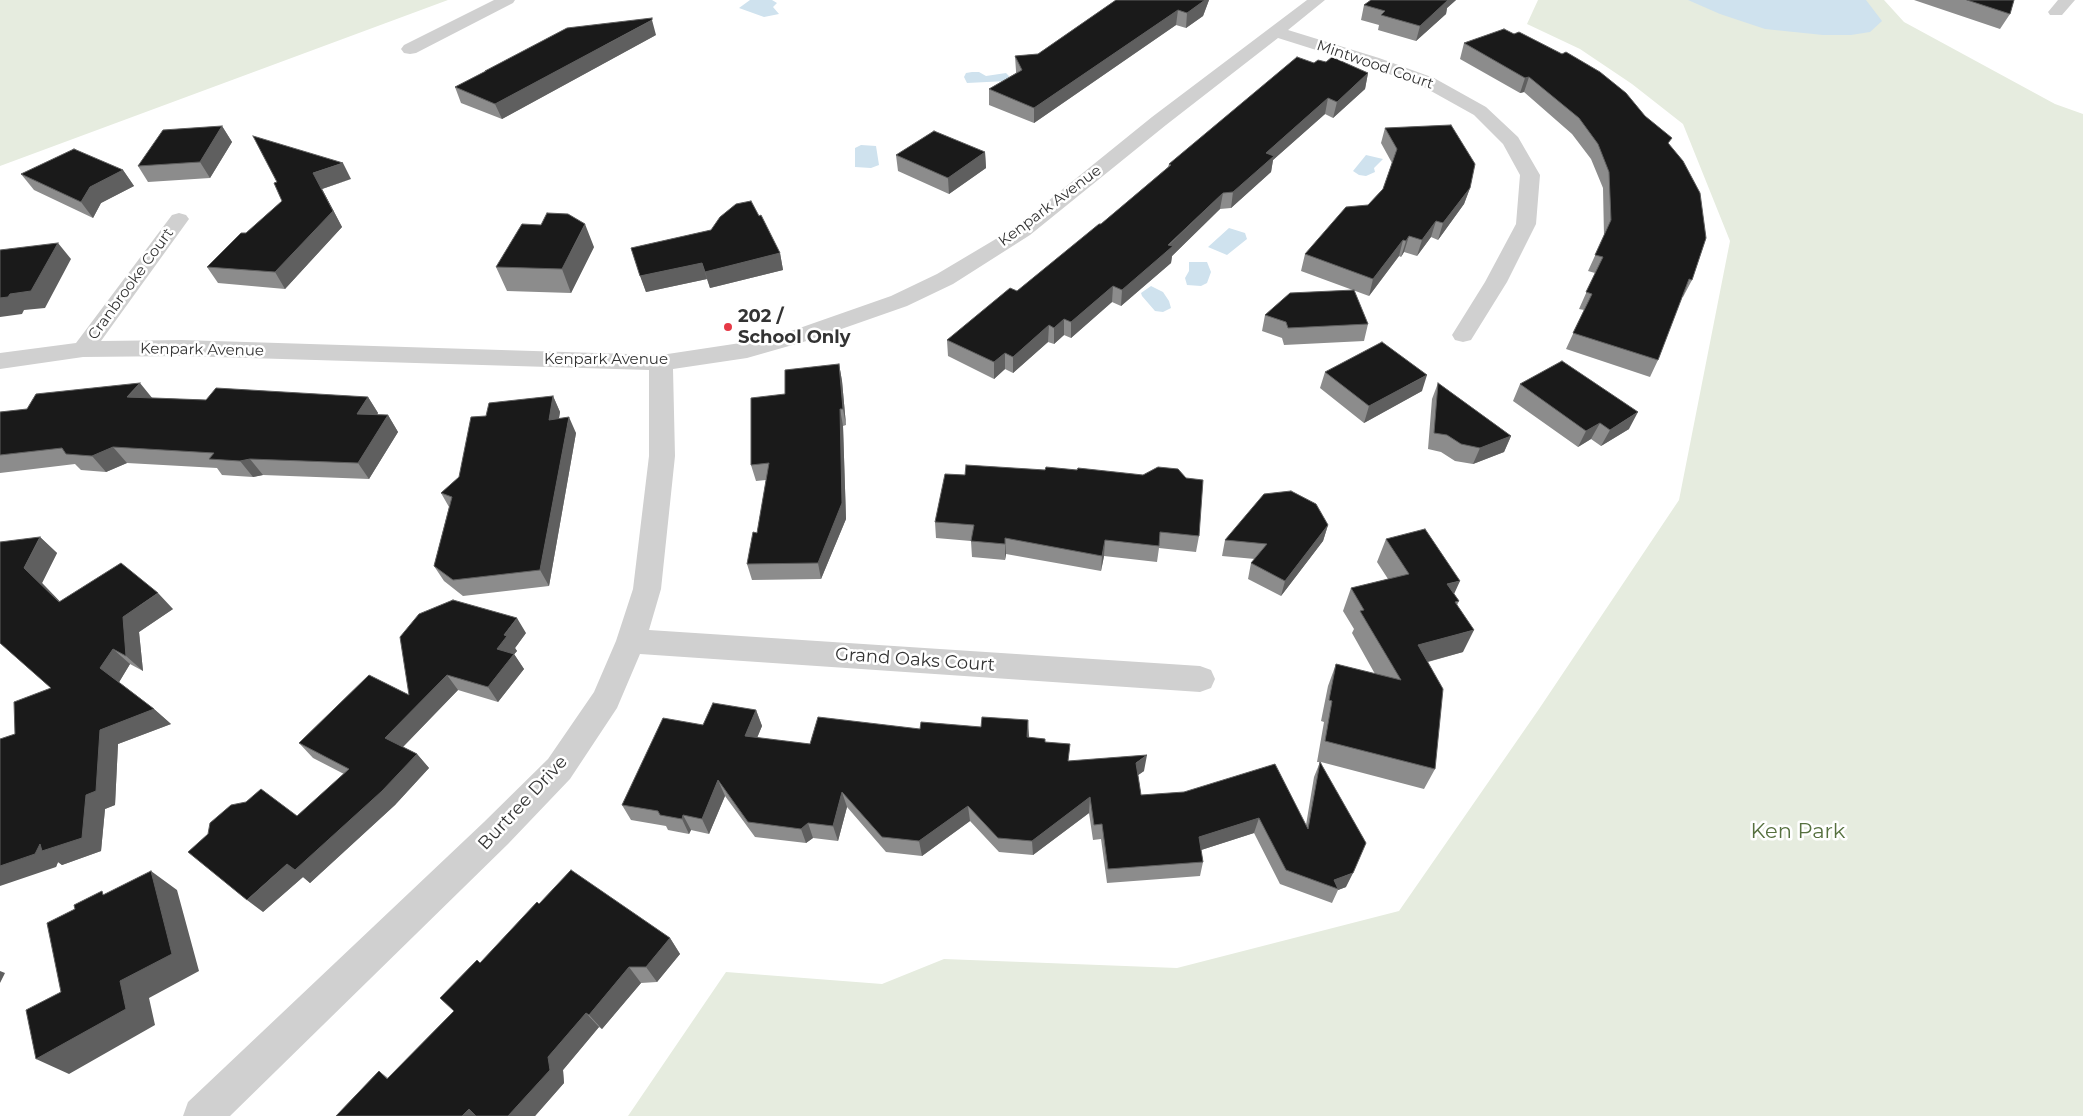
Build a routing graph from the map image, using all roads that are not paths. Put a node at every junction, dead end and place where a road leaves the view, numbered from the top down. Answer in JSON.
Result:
{"nodes":[{"id":1,"x":507,"y":0,"type":"edge"},
{"id":2,"x":1317,"y":0,"type":"edge"},
{"id":3,"x":1276,"y":32,"type":"junction"},
{"id":4,"x":410,"y":49,"type":"dead end"},
{"id":5,"x":179,"y":219,"type":"dead end"},
{"id":6,"x":1462,"y":335,"type":"dead end"},
{"id":7,"x":83,"y":350,"type":"junction"},
{"id":8,"x":0,"y":361,"type":"edge"},
{"id":9,"x":661,"y":363,"type":"junction"},
{"id":10,"x":631,"y":641,"type":"junction"},
{"id":11,"x":1200,"y":679,"type":"dead end"},
{"id":12,"x":202,"y":1116,"type":"edge"}],
"edges":[{"from":1,"to":4,"type":"street"},
{"from":2,"to":3,"type":"street","name":"Kenpark Avenue"},
{"from":3,"to":6,"type":"street","name":"Mintwood Court"},
{"from":3,"to":9,"type":"street","name":"Kenpark Avenue"},
{"from":5,"to":7,"type":"street","name":"Cranbrooke Court"},
{"from":7,"to":8,"type":"street","name":"Kenpark Avenue"},
{"from":7,"to":9,"type":"street","name":"Kenpark Avenue"},
{"from":9,"to":10,"type":"street","name":"Burtree Drive"},
{"from":10,"to":11,"type":"street","name":"Grand Oaks Court"},
{"from":10,"to":12,"type":"street","name":"Burtree Drive"}]}
